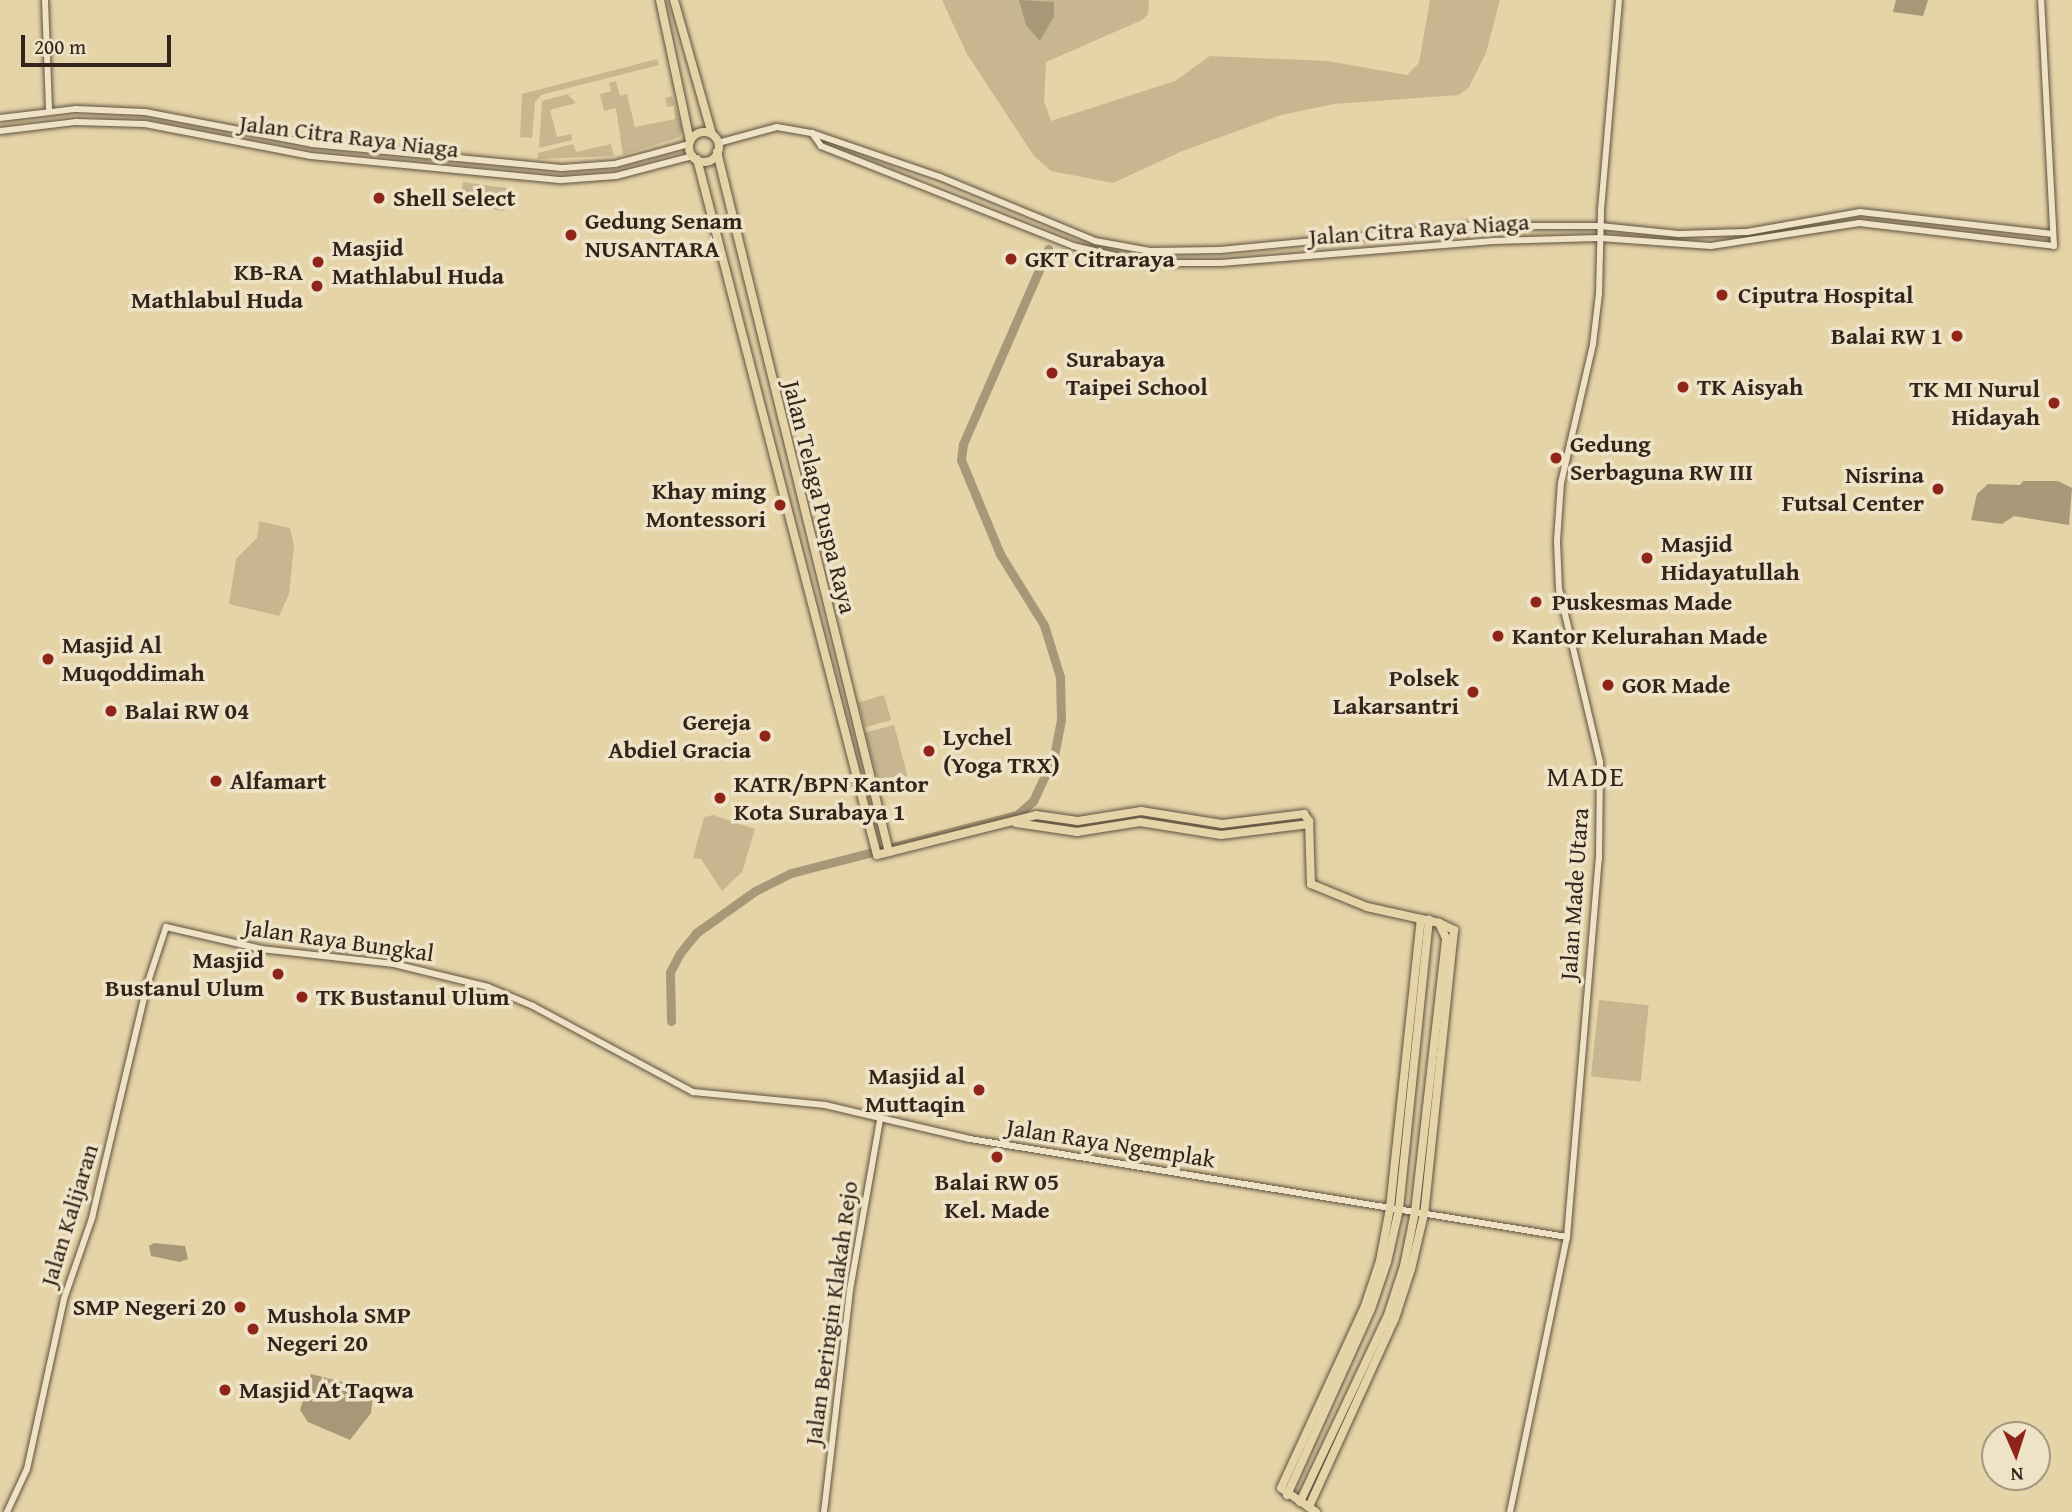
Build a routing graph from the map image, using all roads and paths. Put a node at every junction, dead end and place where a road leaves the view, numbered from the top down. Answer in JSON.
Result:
{"nodes":[{"id":1,"x":45,"y":0,"type":"edge"},
{"id":2,"x":660,"y":0,"type":"edge"},
{"id":3,"x":674,"y":0,"type":"edge"},
{"id":4,"x":1619,"y":0,"type":"edge"},
{"id":5,"x":2041,"y":0,"type":"edge"},
{"id":6,"x":691,"y":66,"type":"junction"},
{"id":7,"x":678,"y":70,"type":"junction"},
{"id":8,"x":49,"y":110,"type":"junction"},
{"id":9,"x":145,"y":112,"type":"junction"},
{"id":10,"x":0,"y":118,"type":"edge"},
{"id":11,"x":145,"y":124,"type":"junction"},
{"id":12,"x":0,"y":131,"type":"edge"},
{"id":13,"x":812,"y":133,"type":"junction"},
{"id":14,"x":712,"y":134,"type":"junction"},
{"id":15,"x":690,"y":143,"type":"junction"},
{"id":16,"x":718,"y":148,"type":"junction"},
{"id":17,"x":425,"y":154,"type":"junction"},
{"id":18,"x":695,"y":158,"type":"junction"},
{"id":19,"x":424,"y":166,"type":"junction"},
{"id":20,"x":955,"y":184,"type":"junction"},
{"id":21,"x":951,"y":194,"type":"junction"},
{"id":22,"x":1805,"y":218,"type":"junction"},
{"id":23,"x":1600,"y":226,"type":"junction"},
{"id":24,"x":733,"y":230,"type":"junction"},
{"id":25,"x":1805,"y":230,"type":"junction"},
{"id":26,"x":719,"y":234,"type":"junction"},
{"id":27,"x":2053,"y":234,"type":"junction"},
{"id":28,"x":1600,"y":238,"type":"junction"},
{"id":29,"x":888,"y":850,"type":"junction"},
{"id":30,"x":1425,"y":920,"type":"junction"},
{"id":31,"x":1439,"y":923,"type":"junction"},
{"id":32,"x":166,"y":927,"type":"joint"},
{"id":33,"x":653,"y":1074,"type":"joint"},
{"id":34,"x":880,"y":1120,"type":"junction"},
{"id":35,"x":1395,"y":1209,"type":"junction"},
{"id":36,"x":1420,"y":1213,"type":"junction"},
{"id":37,"x":1392,"y":1224,"type":"junction"},
{"id":38,"x":1416,"y":1228,"type":"junction"},
{"id":39,"x":1567,"y":1237,"type":"junction"},
{"id":40,"x":1300,"y":1502,"type":"junction"},
{"id":41,"x":1312,"y":1510,"type":"edge"},
{"id":42,"x":7,"y":1512,"type":"edge"},
{"id":43,"x":824,"y":1512,"type":"edge"},
{"id":44,"x":1510,"y":1512,"type":"edge"}],
"edges":[{"from":1,"to":8,"type":"street"},
{"from":2,"to":7,"type":"main road"},
{"from":3,"to":6,"type":"main road"},
{"from":4,"to":23,"type":"street","name":"Jalan Made Utara"},
{"from":5,"to":27,"type":"street"},
{"from":6,"to":7,"type":"main road"},
{"from":6,"to":14,"type":"main road"},
{"from":7,"to":15,"type":"main road"},
{"from":8,"to":9,"type":"street","name":"Jalan Citra Raya Niaga"},
{"from":8,"to":10,"type":"street","name":"Jalan Citra Raya Niaga"},
{"from":9,"to":11,"type":"street"},
{"from":9,"to":17,"type":"street","name":"Jalan Citra Raya Niaga"},
{"from":11,"to":12,"type":"street","name":"Jalan Citra Raya Niaga"},
{"from":11,"to":19,"type":"street","name":"Jalan Citra Raya Niaga"},
{"from":13,"to":16,"type":"street","name":"Jalan Citra Raya Niaga"},
{"from":13,"to":20,"type":"street","name":"Jalan Citra Raya Niaga"},
{"from":13,"to":21,"type":"street","name":"Jalan Citra Raya Niaga"},
{"from":14,"to":15,"type":"main road"},
{"from":14,"to":16,"type":"main road"},
{"from":15,"to":17,"type":"street","name":"Jalan Citra Raya Niaga"},
{"from":15,"to":18,"type":"main road"},
{"from":16,"to":18,"type":"main road"},
{"from":16,"to":24,"type":"main road","name":"Jalan Telaga Puspa Raya"},
{"from":17,"to":19,"type":"street"},
{"from":18,"to":19,"type":"street","name":"Jalan Citra Raya Niaga"},
{"from":18,"to":26,"type":"main road","name":"Jalan Telaga Puspa Raya"},
{"from":20,"to":21,"type":"street"},
{"from":20,"to":23,"type":"street","name":"Jalan Citra Raya Niaga"},
{"from":21,"to":28,"type":"street","name":"Jalan Citra Raya Niaga"},
{"from":22,"to":23,"type":"street","name":"Jalan Citra Raya Niaga"},
{"from":22,"to":25,"type":"street"},
{"from":22,"to":27,"type":"street","name":"Jalan Citra Raya Niaga"},
{"from":23,"to":28,"type":"street","name":"Jalan Made Utara"},
{"from":24,"to":26,"type":"main road"},
{"from":24,"to":29,"type":"main road","name":"Jalan Telaga Puspa Raya"},
{"from":25,"to":27,"type":"street","name":"Jalan Citra Raya Niaga"},
{"from":25,"to":28,"type":"street","name":"Jalan Citra Raya Niaga"},
{"from":26,"to":29,"type":"main road","name":"Jalan Telaga Puspa Raya"},
{"from":28,"to":39,"type":"street","name":"Jalan Made Utara"},
{"from":29,"to":30,"type":"main road"},
{"from":30,"to":31,"type":"main road"},
{"from":30,"to":35,"type":"main road"},
{"from":31,"to":36,"type":"main road"},
{"from":31,"to":36,"type":"main road"},
{"from":32,"to":33,"type":"street","name":"Jalan Raya Bungkal"},
{"from":32,"to":42,"type":"street","name":"Jalan Kalijaran"},
{"from":33,"to":34,"type":"street","name":"Jalan Raya Ngemplak"},
{"from":34,"to":35,"type":"street","name":"Jalan Raya Ngemplak"},
{"from":34,"to":43,"type":"street","name":"Jalan Beringin Klakah Rejo"},
{"from":35,"to":36,"type":"street","name":"Jalan Raya Ngemplak"},
{"from":35,"to":37,"type":"main road"},
{"from":36,"to":38,"type":"main road"},
{"from":36,"to":39,"type":"street","name":"Jalan Raya Ngemplak"},
{"from":37,"to":38,"type":"main road"},
{"from":37,"to":40,"type":"main road"},
{"from":38,"to":40,"type":"main road"},
{"from":38,"to":41,"type":"main road"},
{"from":39,"to":44,"type":"street","name":"Jalan Made Utara"},
{"from":40,"to":41,"type":"main road"}]}
